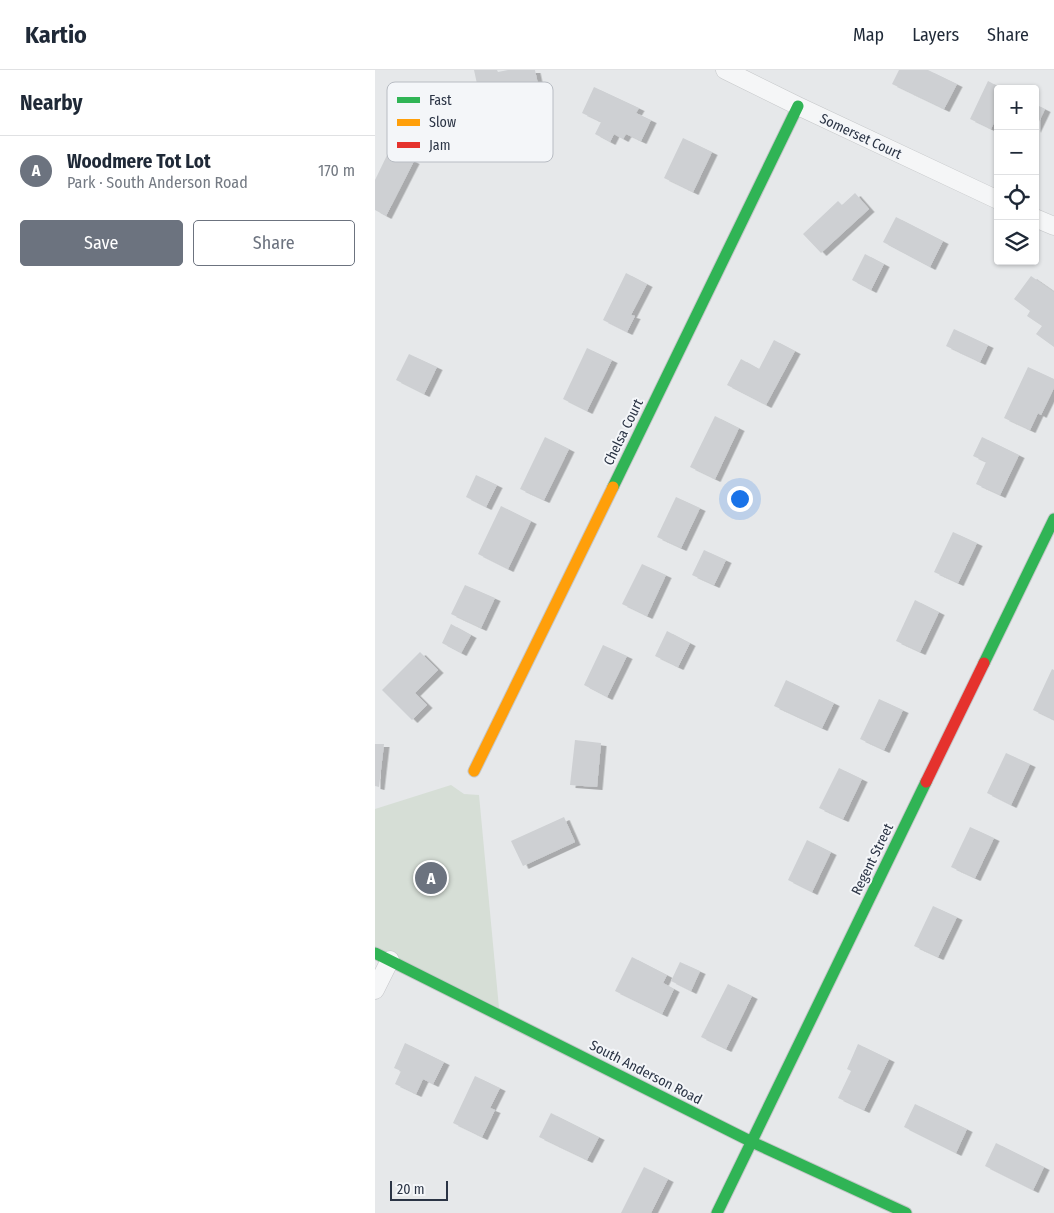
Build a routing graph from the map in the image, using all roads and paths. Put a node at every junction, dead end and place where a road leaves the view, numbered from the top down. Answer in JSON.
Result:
{"nodes":[{"id":1,"x":725,"y":70,"type":"edge"},
{"id":2,"x":798,"y":106,"type":"junction"},
{"id":3,"x":994,"y":198,"type":"edge"},
{"id":4,"x":1039,"y":220,"type":"edge"},
{"id":5,"x":1054,"y":226,"type":"edge"},
{"id":6,"x":1054,"y":519,"type":"edge"},
{"id":7,"x":474,"y":771,"type":"dead end"},
{"id":8,"x":382,"y":957,"type":"edge"},
{"id":9,"x":375,"y":990,"type":"edge"},
{"id":10,"x":752,"y":1142,"type":"junction"},
{"id":11,"x":717,"y":1213,"type":"edge"},
{"id":12,"x":906,"y":1213,"type":"edge"}],
"edges":[{"from":1,"to":2,"type":"street","name":"Somerset Court"},
{"from":2,"to":3,"type":"street","name":"Somerset Court"},
{"from":2,"to":7,"type":"street","name":"Chelsa Court"},
{"from":4,"to":5,"type":"street"},
{"from":6,"to":10,"type":"street","name":"Regent Street"},
{"from":8,"to":9,"type":"street"},
{"from":8,"to":10,"type":"street","name":"South Anderson Road"},
{"from":10,"to":11,"type":"street","name":"Regent Street"},
{"from":10,"to":12,"type":"street","name":"South Anderson Road"}]}
